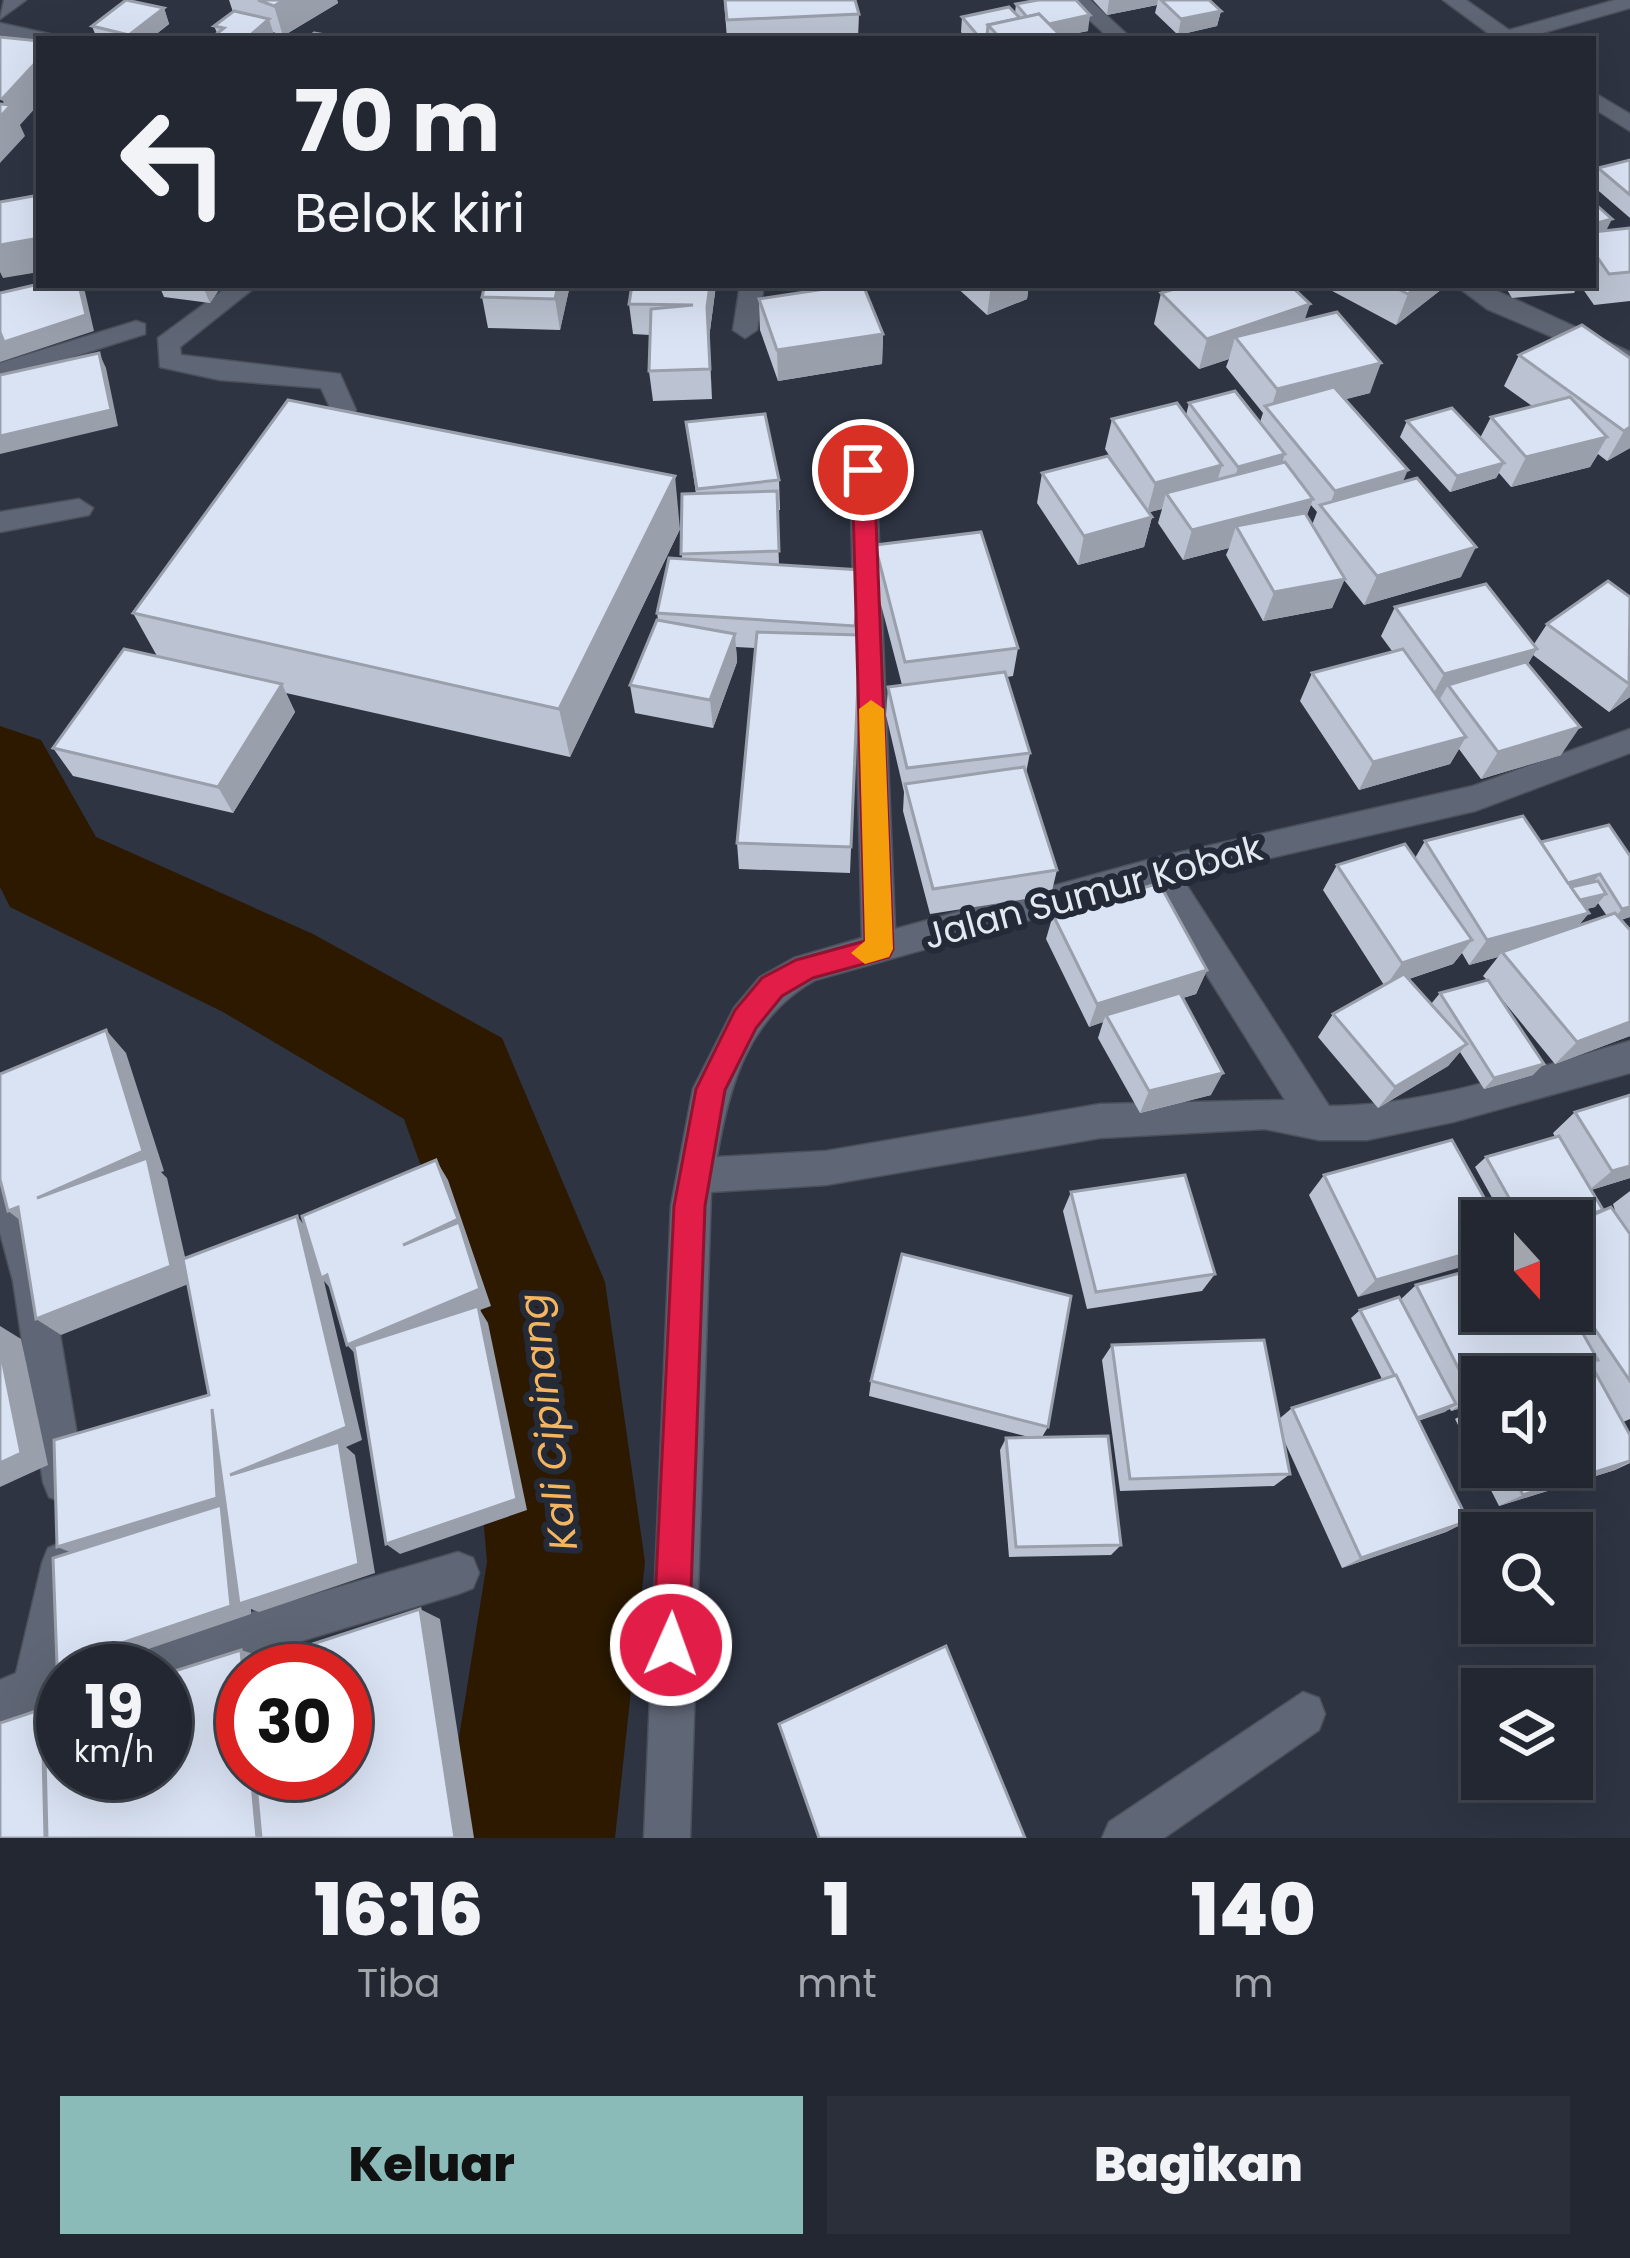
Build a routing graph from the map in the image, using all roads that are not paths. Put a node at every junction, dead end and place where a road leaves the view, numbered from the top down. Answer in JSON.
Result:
{"nodes":[{"id":1,"x":16,"y":0,"type":"edge"},
{"id":2,"x":1078,"y":0,"type":"edge"},
{"id":3,"x":1453,"y":0,"type":"edge"},
{"id":4,"x":1630,"y":2,"type":"edge"},
{"id":5,"x":0,"y":13,"type":"edge"},
{"id":6,"x":0,"y":29,"type":"edge"},
{"id":7,"x":1119,"y":36,"type":"edge"},
{"id":8,"x":1504,"y":36,"type":"edge"},
{"id":9,"x":1514,"y":36,"type":"edge"},
{"id":10,"x":36,"y":37,"type":"edge"},
{"id":11,"x":1596,"y":100,"type":"edge"},
{"id":12,"x":1630,"y":124,"type":"edge"},
{"id":13,"x":242,"y":288,"type":"edge"},
{"id":14,"x":752,"y":288,"type":"edge"},
{"id":15,"x":1472,"y":288,"type":"edge"},
{"id":16,"x":136,"y":329,"type":"dead end"},
{"id":17,"x":746,"y":330,"type":"dead end"},
{"id":18,"x":1630,"y":362,"type":"edge"},
{"id":19,"x":0,"y":372,"type":"edge"},
{"id":20,"x":344,"y":410,"type":"edge"},
{"id":21,"x":863,"y":470,"type":"dead end"},
{"id":22,"x":79,"y":508,"type":"dead end"},
{"id":23,"x":0,"y":521,"type":"edge"},
{"id":24,"x":1630,"y":741,"type":"edge"},
{"id":25,"x":1159,"y":870,"type":"junction"},
{"id":26,"x":879,"y":949,"type":"junction"},
{"id":27,"x":1630,"y":1058,"type":"edge"},
{"id":28,"x":1319,"y":1123,"type":"junction"},
{"id":29,"x":0,"y":1165,"type":"edge"},
{"id":30,"x":698,"y":1175,"type":"junction"},
{"id":31,"x":458,"y":1573,"type":"dead end"},
{"id":32,"x":192,"y":1652,"type":"edge"},
{"id":33,"x":33,"y":1692,"type":"edge"},
{"id":34,"x":1303,"y":1714,"type":"dead end"},
{"id":35,"x":667,"y":1838,"type":"edge"},
{"id":36,"x":1125,"y":1838,"type":"edge"}],
"edges":[{"from":1,"to":5,"type":"street"},
{"from":2,"to":7,"type":"street"},
{"from":3,"to":8,"type":"street"},
{"from":4,"to":9,"type":"street"},
{"from":6,"to":10,"type":"street"},
{"from":11,"to":12,"type":"street"},
{"from":13,"to":20,"type":"street"},
{"from":14,"to":17,"type":"street"},
{"from":15,"to":18,"type":"street"},
{"from":16,"to":19,"type":"street"},
{"from":21,"to":26,"type":"street"},
{"from":22,"to":23,"type":"street"},
{"from":24,"to":25,"type":"street","name":"Jalan Sumur Kobak"},
{"from":25,"to":26,"type":"street","name":"Jalan Sumur Kobak"},
{"from":25,"to":28,"type":"street"},
{"from":26,"to":30,"type":"street","name":"Jalan Sumur Kobak"},
{"from":27,"to":28,"type":"street"},
{"from":28,"to":30,"type":"street"},
{"from":29,"to":33,"type":"street"},
{"from":30,"to":35,"type":"street","name":"Jalan Sumur Kobak"},
{"from":31,"to":32,"type":"street"},
{"from":34,"to":36,"type":"street"}]}
